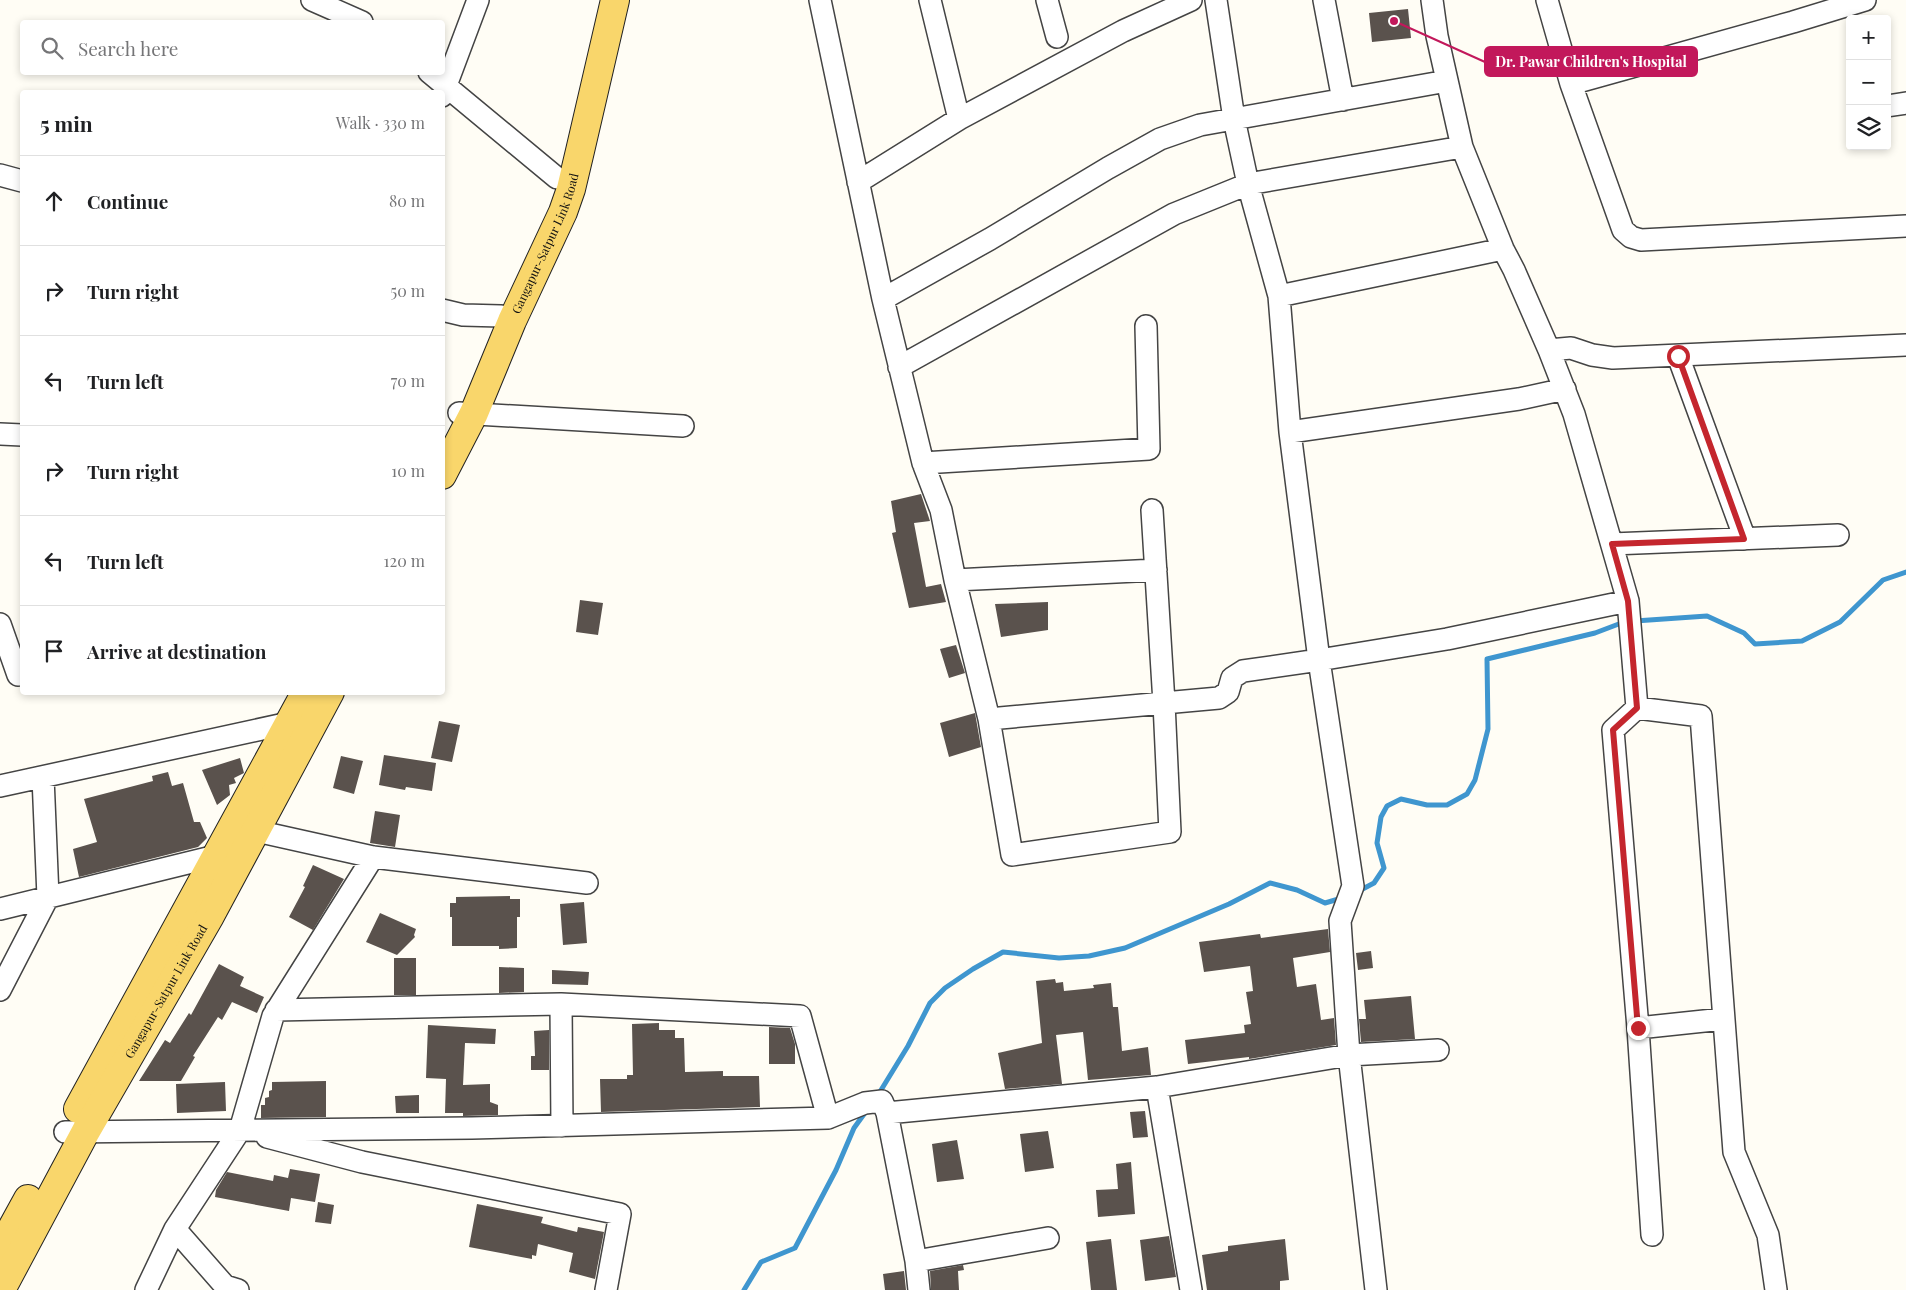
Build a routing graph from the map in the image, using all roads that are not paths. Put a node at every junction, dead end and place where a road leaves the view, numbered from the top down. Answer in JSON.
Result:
{"nodes":[{"id":1,"x":312,"y":0,"type":"edge"},
{"id":2,"x":478,"y":0,"type":"edge"},
{"id":3,"x":599,"y":0,"type":"edge"},
{"id":4,"x":615,"y":0,"type":"edge"},
{"id":5,"x":820,"y":0,"type":"edge"},
{"id":6,"x":930,"y":0,"type":"edge"},
{"id":7,"x":1047,"y":0,"type":"edge"},
{"id":8,"x":1191,"y":0,"type":"edge"},
{"id":9,"x":1216,"y":0,"type":"edge"},
{"id":10,"x":1324,"y":0,"type":"edge"},
{"id":11,"x":1432,"y":0,"type":"edge"},
{"id":12,"x":1547,"y":0,"type":"edge"},
{"id":13,"x":1865,"y":0,"type":"edge"},
{"id":14,"x":357,"y":20,"type":"edge"},
{"id":15,"x":1057,"y":37,"type":"dead end"},
{"id":16,"x":431,"y":75,"type":"edge"},
{"id":17,"x":1447,"y":81,"type":"junction"},
{"id":18,"x":1571,"y":84,"type":"junction"},
{"id":19,"x":442,"y":90,"type":"edge"},
{"id":20,"x":445,"y":90,"type":"edge"},
{"id":21,"x":445,"y":93,"type":"edge"},
{"id":22,"x":1343,"y":100,"type":"junction"},
{"id":23,"x":1906,"y":103,"type":"edge"},
{"id":24,"x":1891,"y":105,"type":"edge"},
{"id":25,"x":1234,"y":119,"type":"junction"},
{"id":26,"x":959,"y":120,"type":"junction"},
{"id":27,"x":1462,"y":146,"type":"junction"},
{"id":28,"x":0,"y":175,"type":"edge"},
{"id":29,"x":557,"y":178,"type":"junction"},
{"id":30,"x":20,"y":180,"type":"edge"},
{"id":31,"x":858,"y":182,"type":"junction"},
{"id":32,"x":1248,"y":184,"type":"junction"},
{"id":33,"x":1906,"y":226,"type":"edge"},
{"id":34,"x":1502,"y":249,"type":"junction"},
{"id":35,"x":1279,"y":296,"type":"junction"},
{"id":36,"x":883,"y":300,"type":"junction"},
{"id":37,"x":445,"y":311,"type":"edge"},
{"id":38,"x":506,"y":318,"type":"junction"},
{"id":39,"x":1146,"y":326,"type":"dead end"},
{"id":40,"x":1906,"y":346,"type":"edge"},
{"id":41,"x":1549,"y":350,"type":"junction"},
{"id":42,"x":1678,"y":356,"type":"junction"},
{"id":43,"x":899,"y":367,"type":"junction"},
{"id":44,"x":1565,"y":389,"type":"junction"},
{"id":45,"x":467,"y":413,"type":"junction"},
{"id":46,"x":683,"y":426,"type":"dead end"},
{"id":47,"x":1290,"y":432,"type":"junction"},
{"id":48,"x":0,"y":434,"type":"edge"},
{"id":49,"x":20,"y":435,"type":"edge"},
{"id":50,"x":445,"y":439,"type":"edge"},
{"id":51,"x":923,"y":463,"type":"junction"},
{"id":52,"x":445,"y":468,"type":"edge"},
{"id":53,"x":1152,"y":510,"type":"dead end"},
{"id":54,"x":1838,"y":535,"type":"dead end"},
{"id":55,"x":1744,"y":539,"type":"junction"},
{"id":56,"x":1612,"y":544,"type":"junction"},
{"id":57,"x":1156,"y":570,"type":"junction"},
{"id":58,"x":955,"y":580,"type":"junction"},
{"id":59,"x":1629,"y":615,"type":"junction"},
{"id":60,"x":0,"y":624,"type":"edge"},
{"id":61,"x":1320,"y":660,"type":"junction"},
{"id":62,"x":13,"y":676,"type":"edge"},
{"id":63,"x":305,"y":695,"type":"edge"},
{"id":64,"x":327,"y":695,"type":"edge"},
{"id":65,"x":1164,"y":703,"type":"junction"},
{"id":66,"x":1637,"y":708,"type":"junction"},
{"id":67,"x":990,"y":719,"type":"junction"},
{"id":68,"x":299,"y":727,"type":"junction"},
{"id":69,"x":43,"y":777,"type":"junction"},
{"id":70,"x":0,"y":786,"type":"edge"},
{"id":71,"x":245,"y":826,"type":"junction"},
{"id":72,"x":216,"y":856,"type":"junction"},
{"id":73,"x":373,"y":856,"type":"junction"},
{"id":74,"x":587,"y":883,"type":"dead end"},
{"id":75,"x":48,"y":897,"type":"junction"},
{"id":76,"x":0,"y":909,"type":"edge"},
{"id":77,"x":0,"y":990,"type":"edge"},
{"id":78,"x":561,"y":1004,"type":"junction"},
{"id":79,"x":276,"y":1010,"type":"junction"},
{"id":80,"x":1723,"y":1018,"type":"junction"},
{"id":81,"x":1638,"y":1028,"type":"junction"},
{"id":82,"x":1438,"y":1050,"type":"dead end"},
{"id":83,"x":1349,"y":1055,"type":"junction"},
{"id":84,"x":1157,"y":1086,"type":"junction"},
{"id":85,"x":878,"y":1105,"type":"junction"},
{"id":86,"x":828,"y":1118,"type":"junction"},
{"id":87,"x":562,"y":1126,"type":"junction"},
{"id":88,"x":240,"y":1130,"type":"junction"},
{"id":89,"x":75,"y":1132,"type":"junction"},
{"id":90,"x":175,"y":1229,"type":"junction"},
{"id":91,"x":1652,"y":1235,"type":"dead end"},
{"id":92,"x":1048,"y":1238,"type":"dead end"},
{"id":93,"x":0,"y":1250,"type":"edge"},
{"id":94,"x":916,"y":1260,"type":"junction"},
{"id":95,"x":1,"y":1290,"type":"edge"},
{"id":96,"x":146,"y":1290,"type":"edge"},
{"id":97,"x":238,"y":1290,"type":"edge"},
{"id":98,"x":606,"y":1290,"type":"edge"},
{"id":99,"x":919,"y":1290,"type":"edge"},
{"id":100,"x":1191,"y":1290,"type":"edge"},
{"id":101,"x":1376,"y":1290,"type":"edge"},
{"id":102,"x":1776,"y":1290,"type":"edge"}],
"edges":[{"from":1,"to":14,"type":"street"},
{"from":2,"to":20,"type":"street"},
{"from":3,"to":29,"type":"main road","name":"Gangapur-Satpur Link Road"},
{"from":4,"to":38,"type":"main road","name":"Gangapur-Satpur Link Road"},
{"from":5,"to":31,"type":"street"},
{"from":6,"to":26,"type":"street"},
{"from":7,"to":15,"type":"street"},
{"from":8,"to":26,"type":"street"},
{"from":9,"to":25,"type":"street"},
{"from":10,"to":22,"type":"street"},
{"from":11,"to":17,"type":"street"},
{"from":12,"to":18,"type":"street"},
{"from":13,"to":18,"type":"street"},
{"from":16,"to":19,"type":"street"},
{"from":17,"to":22,"type":"street"},
{"from":17,"to":27,"type":"street"},
{"from":18,"to":33,"type":"street"},
{"from":21,"to":29,"type":"street"},
{"from":22,"to":25,"type":"street"},
{"from":23,"to":24,"type":"street"},
{"from":25,"to":32,"type":"street"},
{"from":25,"to":36,"type":"street"},
{"from":26,"to":31,"type":"street"},
{"from":27,"to":32,"type":"street"},
{"from":27,"to":34,"type":"street"},
{"from":28,"to":30,"type":"street"},
{"from":29,"to":38,"type":"main road","name":"Gangapur-Satpur Link Road"},
{"from":31,"to":36,"type":"street"},
{"from":32,"to":35,"type":"street"},
{"from":32,"to":43,"type":"street"},
{"from":34,"to":35,"type":"street"},
{"from":34,"to":41,"type":"street"},
{"from":35,"to":47,"type":"street"},
{"from":36,"to":43,"type":"street"},
{"from":37,"to":38,"type":"street"},
{"from":38,"to":45,"type":"main road","name":"Gangapur-Satpur Link Road"},
{"from":39,"to":51,"type":"street"},
{"from":40,"to":42,"type":"street"},
{"from":41,"to":42,"type":"street"},
{"from":41,"to":44,"type":"street"},
{"from":42,"to":55,"type":"street"},
{"from":43,"to":51,"type":"street"},
{"from":44,"to":47,"type":"street"},
{"from":44,"to":56,"type":"street"},
{"from":45,"to":46,"type":"street"},
{"from":45,"to":50,"type":"main road","name":"Gangapur-Satpur Link Road"},
{"from":45,"to":52,"type":"main road","name":"Gangapur-Satpur Link Road"},
{"from":47,"to":61,"type":"street"},
{"from":48,"to":49,"type":"street"},
{"from":51,"to":58,"type":"street"},
{"from":53,"to":57,"type":"street"},
{"from":54,"to":55,"type":"street"},
{"from":55,"to":56,"type":"street"},
{"from":56,"to":59,"type":"street"},
{"from":57,"to":58,"type":"street"},
{"from":57,"to":65,"type":"street"},
{"from":58,"to":67,"type":"street"},
{"from":59,"to":61,"type":"street"},
{"from":59,"to":66,"type":"street"},
{"from":60,"to":62,"type":"street"},
{"from":61,"to":65,"type":"street"},
{"from":61,"to":83,"type":"street"},
{"from":63,"to":68,"type":"main road","name":"Gangapur-Satpur Link Road"},
{"from":64,"to":68,"type":"main road","name":"Gangapur-Satpur Link Road"},
{"from":65,"to":67,"type":"street"},
{"from":65,"to":67,"type":"street"},
{"from":66,"to":80,"type":"street"},
{"from":66,"to":81,"type":"street"},
{"from":68,"to":69,"type":"street"},
{"from":68,"to":71,"type":"main road","name":"Gangapur-Satpur Link Road"},
{"from":69,"to":70,"type":"street"},
{"from":69,"to":75,"type":"street"},
{"from":71,"to":72,"type":"main road","name":"Gangapur-Satpur Link Road"},
{"from":71,"to":73,"type":"street"},
{"from":71,"to":89,"type":"main road","name":"Gangapur-Satpur Link Road"},
{"from":72,"to":75,"type":"street"},
{"from":72,"to":89,"type":"main road","name":"Gangapur-Satpur Link Road"},
{"from":73,"to":74,"type":"street"},
{"from":73,"to":79,"type":"street"},
{"from":75,"to":76,"type":"street"},
{"from":75,"to":77,"type":"street"},
{"from":78,"to":79,"type":"street"},
{"from":78,"to":86,"type":"street"},
{"from":78,"to":87,"type":"street"},
{"from":79,"to":88,"type":"street"},
{"from":80,"to":81,"type":"street"},
{"from":80,"to":102,"type":"street"},
{"from":81,"to":91,"type":"street"},
{"from":82,"to":83,"type":"street"},
{"from":83,"to":84,"type":"street"},
{"from":83,"to":101,"type":"street"},
{"from":84,"to":85,"type":"street"},
{"from":84,"to":100,"type":"street"},
{"from":85,"to":86,"type":"street"},
{"from":85,"to":94,"type":"street"},
{"from":86,"to":87,"type":"street"},
{"from":87,"to":88,"type":"street"},
{"from":88,"to":89,"type":"street"},
{"from":88,"to":90,"type":"street"},
{"from":88,"to":98,"type":"street"},
{"from":89,"to":93,"type":"main road","name":"Gangapur-Satpur Link Road"},
{"from":89,"to":95,"type":"main road","name":"Gangapur-Satpur Link Road"},
{"from":90,"to":96,"type":"street"},
{"from":90,"to":97,"type":"street"},
{"from":92,"to":94,"type":"street"},
{"from":94,"to":99,"type":"street"}]}
